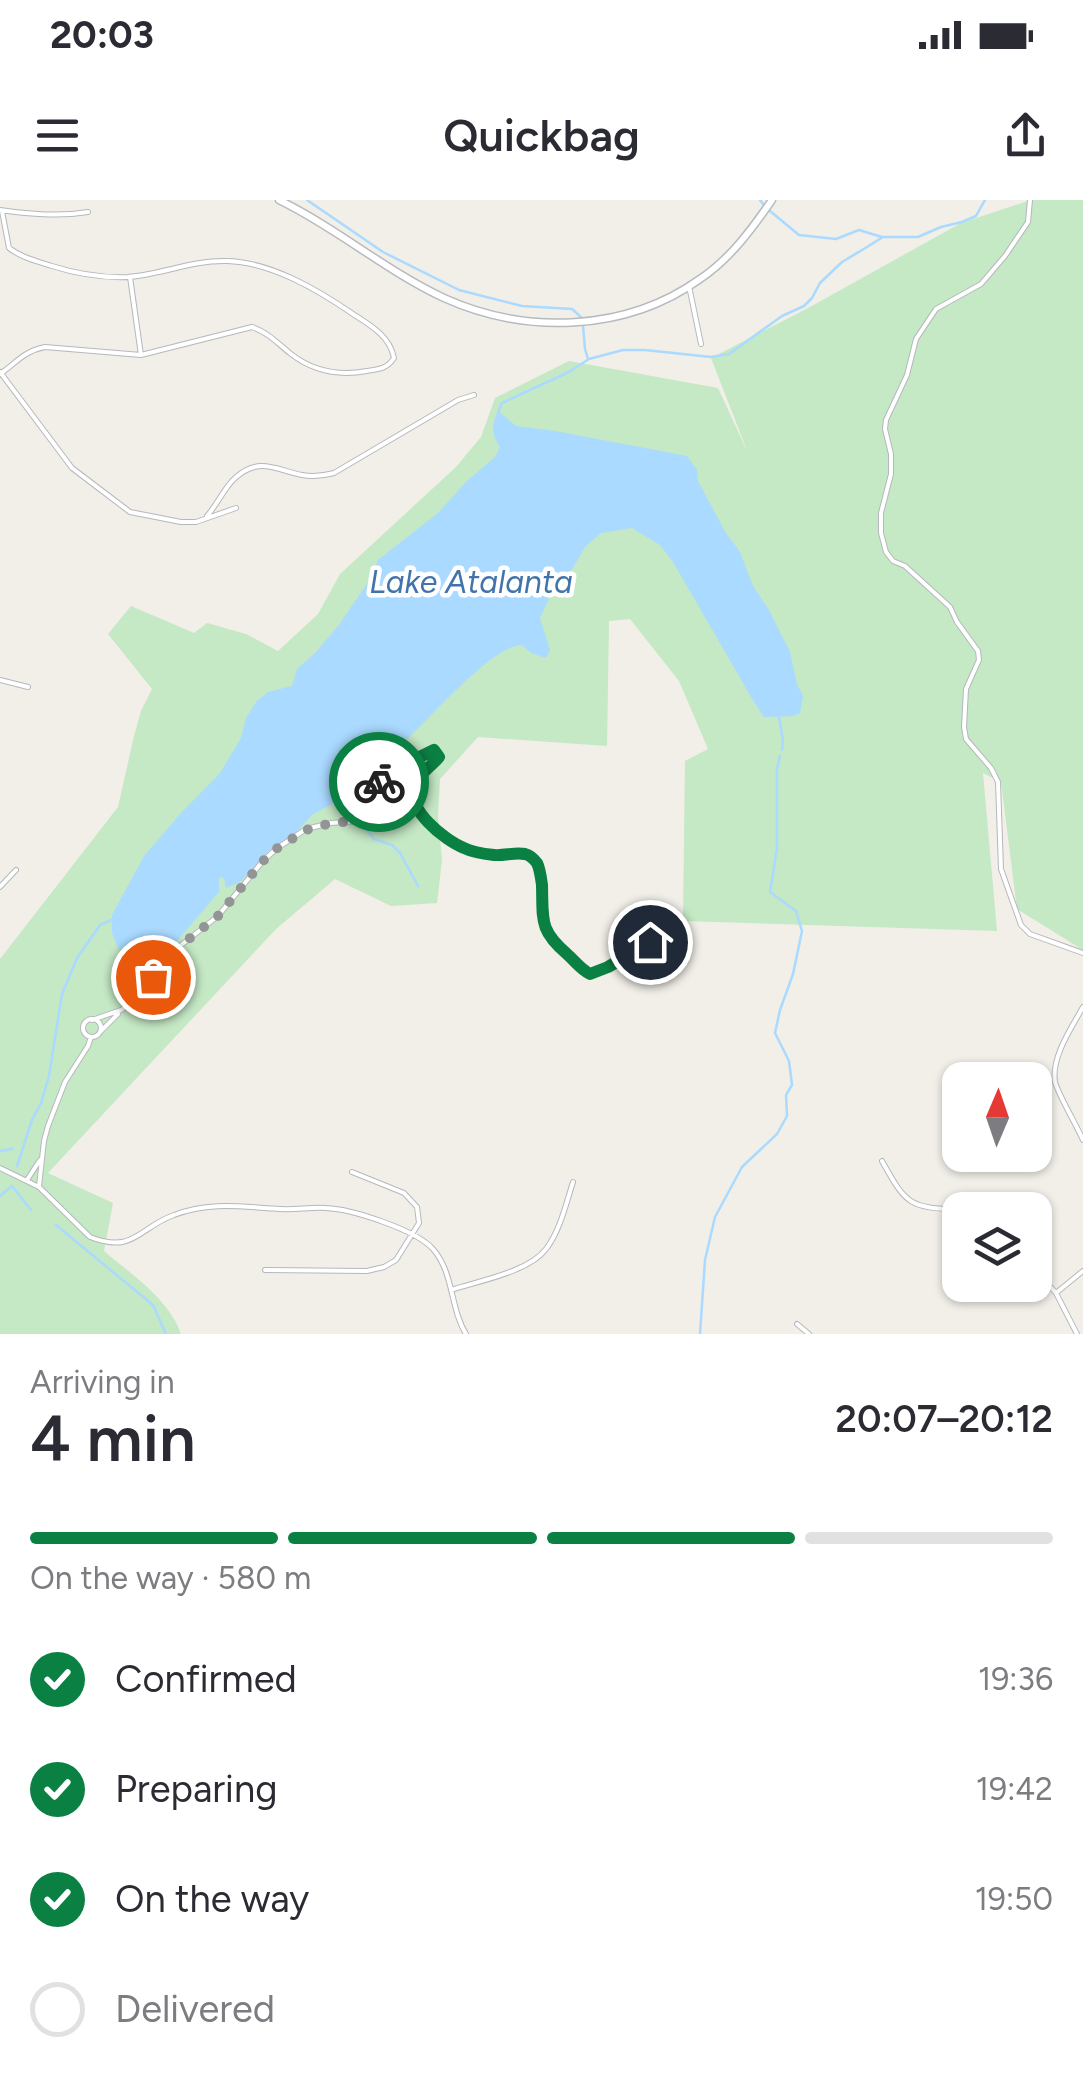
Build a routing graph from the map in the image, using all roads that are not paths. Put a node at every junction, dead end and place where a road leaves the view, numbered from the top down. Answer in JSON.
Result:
{"nodes":[{"id":1,"x":280,"y":200,"type":"edge"},
{"id":2,"x":772,"y":200,"type":"edge"},
{"id":3,"x":1030,"y":200,"type":"edge"},
{"id":4,"x":1,"y":211,"type":"edge"},
{"id":5,"x":88,"y":212,"type":"dead end"},
{"id":6,"x":130,"y":277,"type":"junction"},
{"id":7,"x":689,"y":286,"type":"junction"},
{"id":8,"x":702,"y":344,"type":"dead end"},
{"id":9,"x":141,"y":355,"type":"junction"},
{"id":10,"x":1,"y":373,"type":"edge"},
{"id":11,"x":474,"y":395,"type":"dead end"},
{"id":12,"x":236,"y":508,"type":"dead end"},
{"id":13,"x":206,"y":516,"type":"junction"},
{"id":14,"x":0,"y":680,"type":"edge"},
{"id":15,"x":28,"y":687,"type":"dead end"},
{"id":16,"x":16,"y":870,"type":"dead end"},
{"id":17,"x":0,"y":886,"type":"edge"},
{"id":18,"x":650,"y":942,"type":"dead end"},
{"id":19,"x":1083,"y":953,"type":"edge"},
{"id":20,"x":1083,"y":1007,"type":"edge"},
{"id":21,"x":121,"y":1010,"type":"junction"},
{"id":22,"x":92,"y":1020,"type":"junction"},
{"id":23,"x":100,"y":1032,"type":"junction"},
{"id":24,"x":91,"y":1037,"type":"junction"},
{"id":25,"x":1083,"y":1140,"type":"edge"},
{"id":26,"x":42,"y":1156,"type":"junction"},
{"id":27,"x":882,"y":1160,"type":"dead end"},
{"id":28,"x":0,"y":1168,"type":"edge"},
{"id":29,"x":352,"y":1172,"type":"dead end"},
{"id":30,"x":27,"y":1180,"type":"junction"},
{"id":31,"x":573,"y":1182,"type":"dead end"},
{"id":32,"x":38,"y":1187,"type":"junction"},
{"id":33,"x":942,"y":1209,"type":"edge"},
{"id":34,"x":412,"y":1235,"type":"junction"},
{"id":35,"x":264,"y":1270,"type":"dead end"},
{"id":36,"x":1083,"y":1271,"type":"edge"},
{"id":37,"x":1052,"y":1289,"type":"edge"},
{"id":38,"x":452,"y":1290,"type":"junction"},
{"id":39,"x":1056,"y":1293,"type":"junction"},
{"id":40,"x":797,"y":1324,"type":"dead end"},
{"id":41,"x":466,"y":1334,"type":"edge"},
{"id":42,"x":809,"y":1334,"type":"edge"},
{"id":43,"x":1077,"y":1334,"type":"edge"}],
"edges":[{"from":1,"to":7,"type":"main road"},
{"from":2,"to":7,"type":"main road"},
{"from":3,"to":19,"type":"street"},
{"from":4,"to":5,"type":"street"},
{"from":4,"to":6,"type":"street"},
{"from":6,"to":9,"type":"street"},
{"from":6,"to":9,"type":"street"},
{"from":7,"to":8,"type":"street"},
{"from":9,"to":10,"type":"street"},
{"from":10,"to":13,"type":"street"},
{"from":11,"to":13,"type":"street"},
{"from":12,"to":13,"type":"street"},
{"from":14,"to":15,"type":"street"},
{"from":16,"to":17,"type":"street"},
{"from":18,"to":21,"type":"street"},
{"from":20,"to":25,"type":"street"},
{"from":21,"to":22,"type":"street"},
{"from":21,"to":23,"type":"street"},
{"from":22,"to":23,"type":"street"},
{"from":22,"to":24,"type":"street"},
{"from":23,"to":24,"type":"street"},
{"from":24,"to":26,"type":"street"},
{"from":26,"to":30,"type":"street"},
{"from":26,"to":32,"type":"street"},
{"from":27,"to":33,"type":"street"},
{"from":28,"to":30,"type":"street"},
{"from":29,"to":34,"type":"street"},
{"from":30,"to":32,"type":"street"},
{"from":31,"to":38,"type":"street"},
{"from":32,"to":34,"type":"street"},
{"from":34,"to":35,"type":"street"},
{"from":34,"to":38,"type":"street"},
{"from":36,"to":39,"type":"street"},
{"from":37,"to":39,"type":"street"},
{"from":38,"to":41,"type":"street"},
{"from":39,"to":43,"type":"street"},
{"from":40,"to":42,"type":"street"}]}
